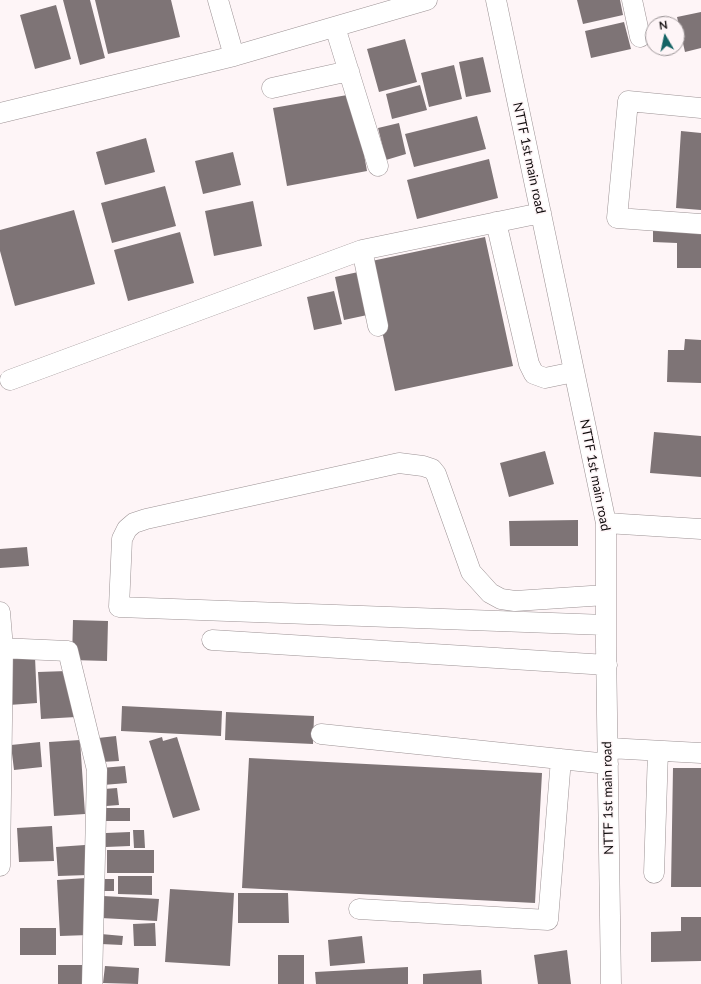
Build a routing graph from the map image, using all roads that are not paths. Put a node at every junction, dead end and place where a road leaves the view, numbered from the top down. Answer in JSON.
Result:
{"nodes":[{"id":1,"x":218,"y":0,"type":"edge"},
{"id":2,"x":427,"y":0,"type":"edge"},
{"id":3,"x":496,"y":0,"type":"edge"},
{"id":4,"x":632,"y":0,"type":"edge"},
{"id":5,"x":335,"y":27,"type":"junction"},
{"id":6,"x":640,"y":37,"type":"dead end"},
{"id":7,"x":234,"y":56,"type":"junction"},
{"id":8,"x":348,"y":71,"type":"junction"},
{"id":9,"x":272,"y":88,"type":"dead end"},
{"id":10,"x":701,"y":108,"type":"edge"},
{"id":11,"x":0,"y":113,"type":"edge"},
{"id":12,"x":378,"y":166,"type":"dead end"},
{"id":13,"x":541,"y":213,"type":"junction"},
{"id":14,"x":496,"y":222,"type":"junction"},
{"id":15,"x":701,"y":224,"type":"edge"},
{"id":16,"x":362,"y":250,"type":"junction"},
{"id":17,"x":378,"y":326,"type":"dead end"},
{"id":18,"x":574,"y":372,"type":"junction"},
{"id":19,"x":10,"y":380,"type":"dead end"},
{"id":20,"x":606,"y":523,"type":"junction"},
{"id":21,"x":701,"y":529,"type":"edge"},
{"id":22,"x":606,"y":595,"type":"junction"},
{"id":23,"x":0,"y":612,"type":"edge"},
{"id":24,"x":606,"y":625,"type":"junction"},
{"id":25,"x":212,"y":640,"type":"dead end"},
{"id":26,"x":1,"y":648,"type":"edge"},
{"id":27,"x":607,"y":665,"type":"junction"},
{"id":28,"x":321,"y":734,"type":"dead end"},
{"id":29,"x":658,"y":751,"type":"junction"},
{"id":30,"x":701,"y":753,"type":"edge"},
{"id":31,"x":608,"y":756,"type":"junction"},
{"id":32,"x":561,"y":759,"type":"junction"},
{"id":33,"x":0,"y":866,"type":"edge"},
{"id":34,"x":654,"y":873,"type":"dead end"},
{"id":35,"x":359,"y":909,"type":"dead end"},
{"id":36,"x":92,"y":984,"type":"edge"},
{"id":37,"x":611,"y":984,"type":"edge"}],
"edges":[{"from":1,"to":7,"type":"street"},
{"from":2,"to":5,"type":"street"},
{"from":3,"to":13,"type":"street","name":"NTTF 1st main road"},
{"from":4,"to":6,"type":"street"},
{"from":5,"to":7,"type":"street"},
{"from":5,"to":8,"type":"street"},
{"from":7,"to":11,"type":"street"},
{"from":8,"to":9,"type":"street"},
{"from":8,"to":12,"type":"street"},
{"from":10,"to":15,"type":"street"},
{"from":13,"to":14,"type":"street"},
{"from":13,"to":18,"type":"street","name":"NTTF 1st main road"},
{"from":14,"to":16,"type":"street"},
{"from":14,"to":18,"type":"street"},
{"from":16,"to":17,"type":"street"},
{"from":16,"to":19,"type":"street"},
{"from":18,"to":20,"type":"street","name":"NTTF 1st main road"},
{"from":20,"to":21,"type":"street"},
{"from":20,"to":22,"type":"street","name":"NTTF 1st main road"},
{"from":22,"to":24,"type":"street","name":"NTTF 1st main road"},
{"from":22,"to":24,"type":"street"},
{"from":23,"to":26,"type":"street"},
{"from":24,"to":27,"type":"street","name":"NTTF 1st main road"},
{"from":25,"to":27,"type":"street"},
{"from":26,"to":33,"type":"street"},
{"from":26,"to":36,"type":"street"},
{"from":27,"to":31,"type":"street","name":"NTTF 1st main road"},
{"from":28,"to":32,"type":"street"},
{"from":29,"to":30,"type":"street"},
{"from":29,"to":31,"type":"street"},
{"from":29,"to":34,"type":"street"},
{"from":31,"to":32,"type":"street"},
{"from":31,"to":37,"type":"street","name":"NTTF 1st main road"},
{"from":32,"to":35,"type":"street"}]}
